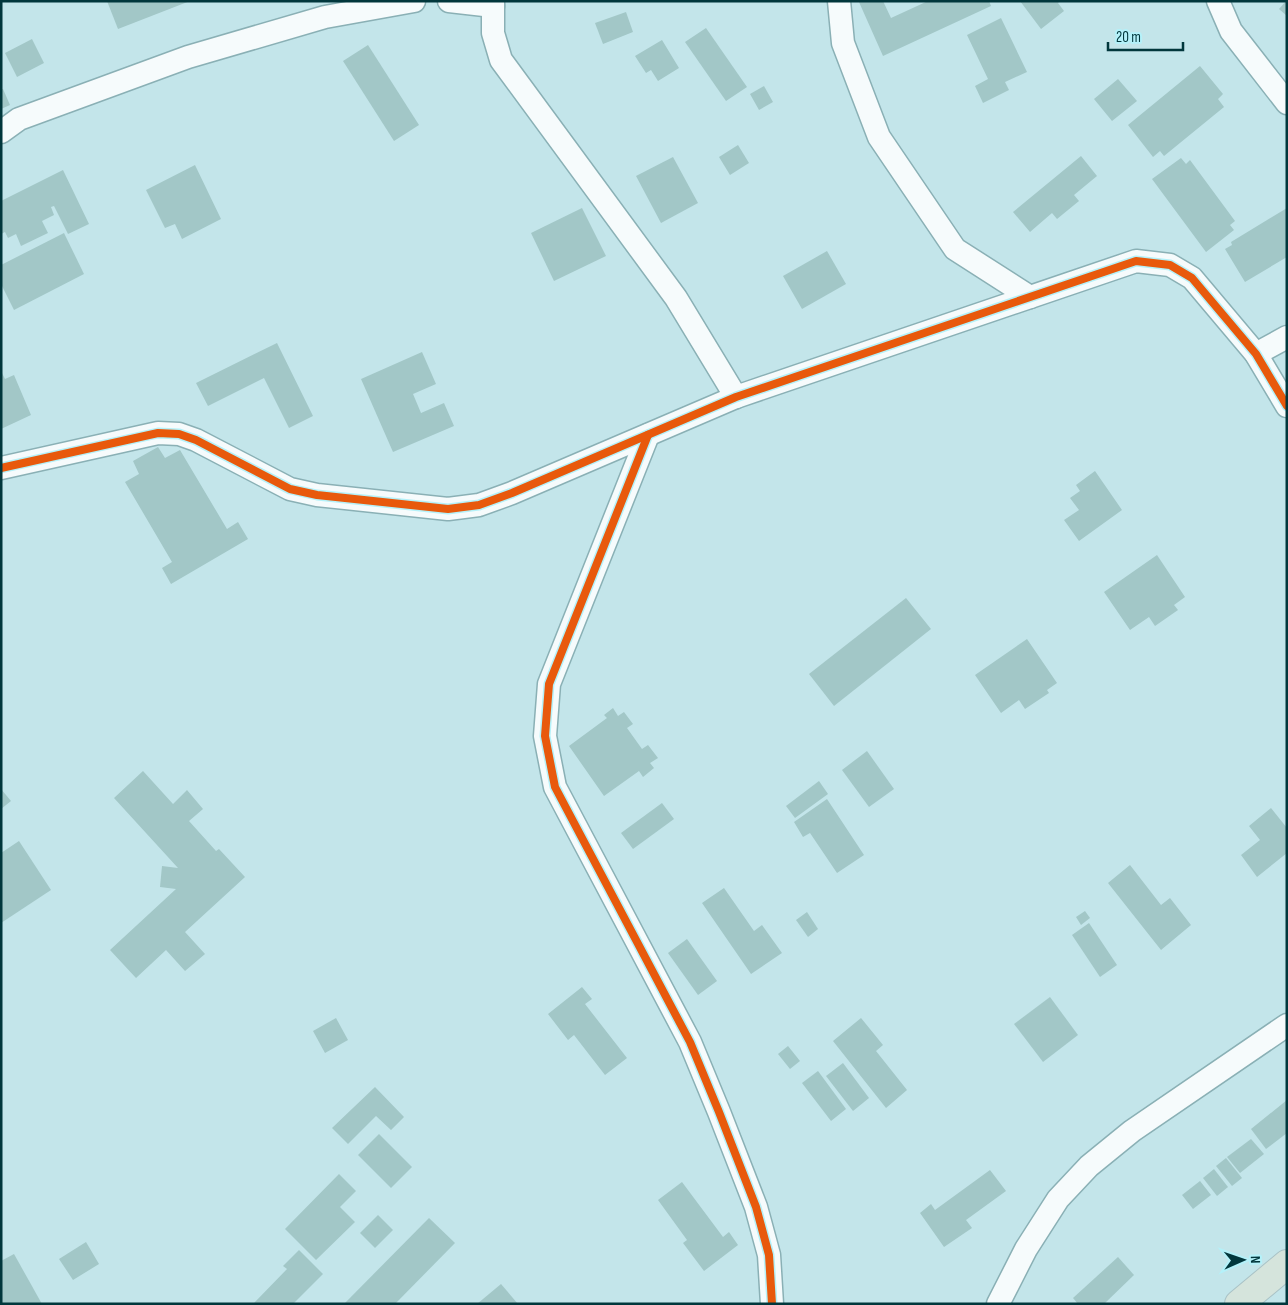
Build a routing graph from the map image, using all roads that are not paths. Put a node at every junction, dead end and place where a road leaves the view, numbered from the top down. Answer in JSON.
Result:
{"nodes":[{"id":1,"x":414,"y":1,"type":"edge"},
{"id":2,"x":449,"y":1,"type":"edge"},
{"id":3,"x":839,"y":1,"type":"edge"},
{"id":4,"x":1218,"y":1,"type":"edge"},
{"id":5,"x":493,"y":4,"type":"edge"},
{"id":6,"x":1287,"y":104,"type":"edge"},
{"id":7,"x":1,"y":132,"type":"edge"},
{"id":8,"x":1030,"y":297,"type":"junction"},
{"id":9,"x":1287,"y":337,"type":"edge"},
{"id":10,"x":1256,"y":354,"type":"junction"},
{"id":11,"x":736,"y":397,"type":"junction"},
{"id":12,"x":1287,"y":406,"type":"edge"},
{"id":13,"x":648,"y":435,"type":"junction"},
{"id":14,"x":1,"y":468,"type":"edge"},
{"id":15,"x":1287,"y":1025,"type":"edge"},
{"id":16,"x":1287,"y":1264,"type":"edge"},
{"id":17,"x":772,"y":1304,"type":"edge"},
{"id":18,"x":998,"y":1304,"type":"edge"},
{"id":19,"x":1239,"y":1304,"type":"edge"}],
"edges":[{"from":1,"to":7,"type":"street"},
{"from":2,"to":5,"type":"street"},
{"from":3,"to":8,"type":"street"},
{"from":4,"to":6,"type":"street"},
{"from":5,"to":11,"type":"street"},
{"from":8,"to":10,"type":"street"},
{"from":8,"to":11,"type":"street"},
{"from":9,"to":10,"type":"street"},
{"from":10,"to":12,"type":"street"},
{"from":11,"to":13,"type":"street"},
{"from":13,"to":14,"type":"street"},
{"from":13,"to":17,"type":"street"},
{"from":15,"to":18,"type":"street"},
{"from":16,"to":19,"type":"highway"}]}
